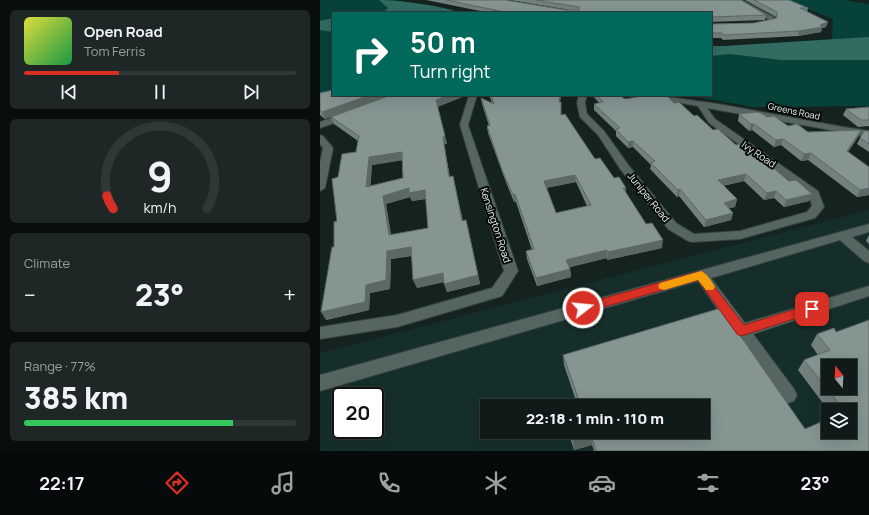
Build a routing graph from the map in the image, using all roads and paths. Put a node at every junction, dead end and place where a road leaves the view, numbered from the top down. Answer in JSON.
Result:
{"nodes":[{"id":1,"x":738,"y":0,"type":"edge"},
{"id":2,"x":753,"y":24,"type":"edge"},
{"id":3,"x":473,"y":96,"type":"edge"},
{"id":4,"x":583,"y":96,"type":"edge"},
{"id":5,"x":649,"y":96,"type":"edge"},
{"id":6,"x":701,"y":105,"type":"junction"},
{"id":7,"x":355,"y":113,"type":"edge"},
{"id":8,"x":320,"y":126,"type":"edge"},
{"id":9,"x":869,"y":134,"type":"edge"},
{"id":10,"x":320,"y":138,"type":"edge"},
{"id":11,"x":320,"y":188,"type":"edge"},
{"id":12,"x":817,"y":201,"type":"joint"},
{"id":13,"x":869,"y":228,"type":"edge"},
{"id":14,"x":843,"y":236,"type":"junction"},
{"id":15,"x":869,"y":258,"type":"edge"},
{"id":16,"x":701,"y":275,"type":"junction"},
{"id":17,"x":869,"y":291,"type":"edge"},
{"id":18,"x":741,"y":331,"type":"junction"},
{"id":19,"x":320,"y":333,"type":"edge"},
{"id":20,"x":320,"y":382,"type":"edge"},
{"id":21,"x":788,"y":396,"type":"dead end"}],
"edges":[{"from":1,"to":2,"type":"street"},
{"from":3,"to":19,"type":"street","name":"Kensington Road"},
{"from":4,"to":12,"type":"street","name":"Juniper Road"},
{"from":5,"to":6,"type":"street","name":"Greens Road"},
{"from":6,"to":9,"type":"street","name":"Greens Road"},
{"from":6,"to":12,"type":"street","name":"Ivy Road"},
{"from":7,"to":8,"type":"street"},
{"from":10,"to":11,"type":"street"},
{"from":13,"to":14,"type":"street"},
{"from":14,"to":15,"type":"street"},
{"from":14,"to":16,"type":"street"},
{"from":16,"to":18,"type":"street"},
{"from":16,"to":20,"type":"street"},
{"from":17,"to":18,"type":"street"},
{"from":18,"to":21,"type":"street"}]}
